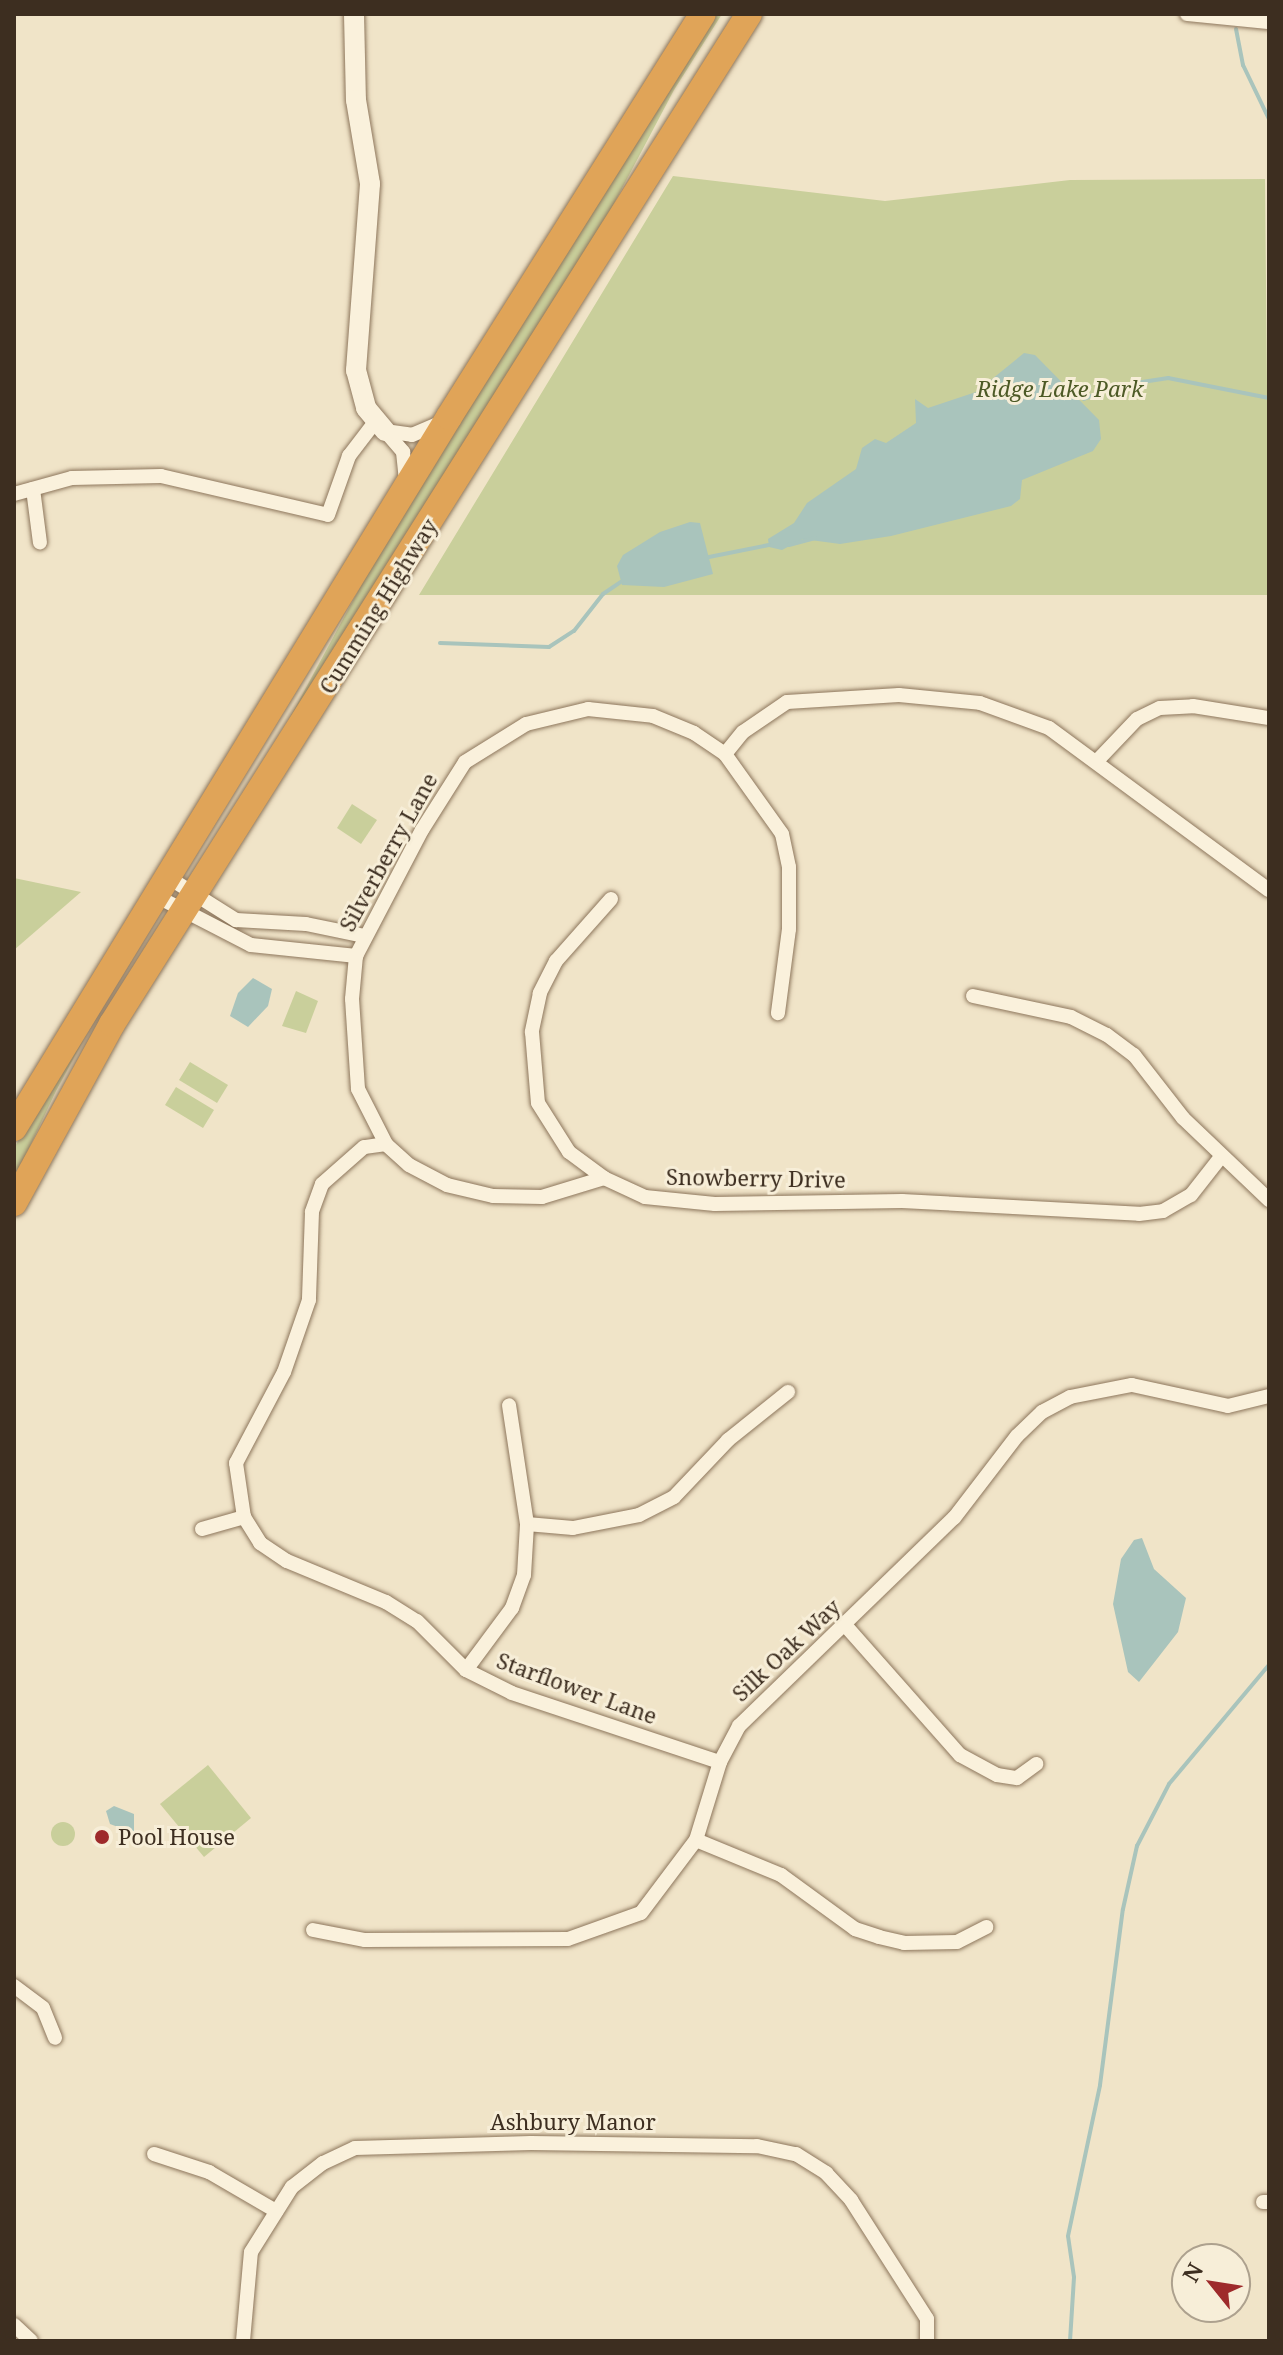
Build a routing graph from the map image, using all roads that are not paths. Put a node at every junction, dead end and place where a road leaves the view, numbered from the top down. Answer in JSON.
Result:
{"nodes":[{"id":1,"x":354,"y":14,"type":"edge"},
{"id":2,"x":703,"y":14,"type":"edge"},
{"id":3,"x":749,"y":14,"type":"edge"},
{"id":4,"x":1187,"y":14,"type":"edge"},
{"id":5,"x":1269,"y":22,"type":"edge"},
{"id":6,"x":449,"y":417,"type":"junction"},
{"id":7,"x":380,"y":426,"type":"junction"},
{"id":8,"x":33,"y":489,"type":"junction"},
{"id":9,"x":405,"y":489,"type":"junction"},
{"id":10,"x":14,"y":494,"type":"edge"},
{"id":11,"x":40,"y":543,"type":"dead end"},
{"id":12,"x":1269,"y":718,"type":"edge"},
{"id":13,"x":725,"y":754,"type":"junction"},
{"id":14,"x":1096,"y":762,"type":"junction"},
{"id":15,"x":160,"y":886,"type":"junction"},
{"id":16,"x":1269,"y":890,"type":"edge"},
{"id":17,"x":611,"y":899,"type":"dead end"},
{"id":18,"x":189,"y":903,"type":"junction"},
{"id":19,"x":268,"y":922,"type":"junction"},
{"id":20,"x":364,"y":936,"type":"junction"},
{"id":21,"x":265,"y":946,"type":"junction"},
{"id":22,"x":356,"y":956,"type":"junction"},
{"id":23,"x":973,"y":996,"type":"dead end"},
{"id":24,"x":778,"y":1013,"type":"dead end"},
{"id":25,"x":14,"y":1128,"type":"edge"},
{"id":26,"x":386,"y":1144,"type":"junction"},
{"id":27,"x":1220,"y":1158,"type":"junction"},
{"id":28,"x":604,"y":1178,"type":"junction"},
{"id":29,"x":1269,"y":1200,"type":"edge"},
{"id":30,"x":14,"y":1203,"type":"edge"},
{"id":31,"x":788,"y":1392,"type":"dead end"},
{"id":32,"x":1269,"y":1396,"type":"edge"},
{"id":33,"x":509,"y":1405,"type":"dead end"},
{"id":34,"x":244,"y":1517,"type":"junction"},
{"id":35,"x":527,"y":1524,"type":"junction"},
{"id":36,"x":202,"y":1529,"type":"dead end"},
{"id":37,"x":845,"y":1625,"type":"junction"},
{"id":38,"x":466,"y":1670,"type":"junction"},
{"id":39,"x":720,"y":1762,"type":"junction"},
{"id":40,"x":1036,"y":1764,"type":"dead end"},
{"id":41,"x":696,"y":1840,"type":"junction"},
{"id":42,"x":986,"y":1927,"type":"dead end"},
{"id":43,"x":313,"y":1930,"type":"dead end"},
{"id":44,"x":14,"y":1986,"type":"edge"},
{"id":45,"x":55,"y":2038,"type":"dead end"},
{"id":46,"x":154,"y":2154,"type":"dead end"},
{"id":47,"x":276,"y":2211,"type":"junction"},
{"id":48,"x":14,"y":2325,"type":"edge"},
{"id":49,"x":31,"y":2341,"type":"edge"},
{"id":50,"x":243,"y":2341,"type":"edge"},
{"id":51,"x":927,"y":2341,"type":"edge"}],
"edges":[{"from":1,"to":7,"type":"street"},
{"from":2,"to":6,"type":"highway","name":"Cumming Highway"},
{"from":3,"to":18,"type":"highway","name":"Cumming Highway"},
{"from":4,"to":5,"type":"street"},
{"from":6,"to":7,"type":"street"},
{"from":6,"to":9,"type":"highway","name":"Cumming Highway"},
{"from":7,"to":8,"type":"street"},
{"from":7,"to":9,"type":"street"},
{"from":8,"to":10,"type":"street"},
{"from":8,"to":11,"type":"street"},
{"from":9,"to":15,"type":"highway","name":"Cumming Highway"},
{"from":12,"to":14,"type":"street"},
{"from":13,"to":14,"type":"street"},
{"from":13,"to":20,"type":"street","name":"Silverberry Lane"},
{"from":13,"to":24,"type":"street","name":"Silverberry Lane"},
{"from":14,"to":16,"type":"street"},
{"from":15,"to":18,"type":"street"},
{"from":15,"to":18,"type":"street"},
{"from":15,"to":25,"type":"highway","name":"Cumming Highway"},
{"from":17,"to":28,"type":"street","name":"Snowberry Drive"},
{"from":18,"to":19,"type":"street"},
{"from":18,"to":21,"type":"street"},
{"from":18,"to":30,"type":"highway","name":"Cumming Highway"},
{"from":19,"to":20,"type":"street"},
{"from":19,"to":21,"type":"street"},
{"from":20,"to":22,"type":"street","name":"Silverberry Lane"},
{"from":21,"to":22,"type":"street"},
{"from":22,"to":26,"type":"street","name":"Silverberry Lane"},
{"from":23,"to":27,"type":"street"},
{"from":26,"to":28,"type":"street","name":"Silverberry Lane"},
{"from":26,"to":34,"type":"street","name":"Starflower Lane"},
{"from":27,"to":28,"type":"street","name":"Snowberry Drive"},
{"from":27,"to":29,"type":"street"},
{"from":31,"to":35,"type":"street"},
{"from":32,"to":37,"type":"street","name":"Silk Oak Way"},
{"from":33,"to":35,"type":"street"},
{"from":34,"to":36,"type":"street"},
{"from":34,"to":38,"type":"street","name":"Starflower Lane"},
{"from":35,"to":38,"type":"street"},
{"from":37,"to":39,"type":"street","name":"Silk Oak Way"},
{"from":37,"to":40,"type":"street"},
{"from":38,"to":39,"type":"street","name":"Starflower Lane"},
{"from":39,"to":41,"type":"street","name":"Silk Oak Way"},
{"from":41,"to":42,"type":"street"},
{"from":41,"to":43,"type":"street","name":"Silk Oak Way"},
{"from":44,"to":45,"type":"street"},
{"from":46,"to":47,"type":"street"},
{"from":47,"to":50,"type":"street","name":"Ashbury Manor"},
{"from":47,"to":51,"type":"street","name":"Ashbury Manor"},
{"from":48,"to":49,"type":"street"}]}
